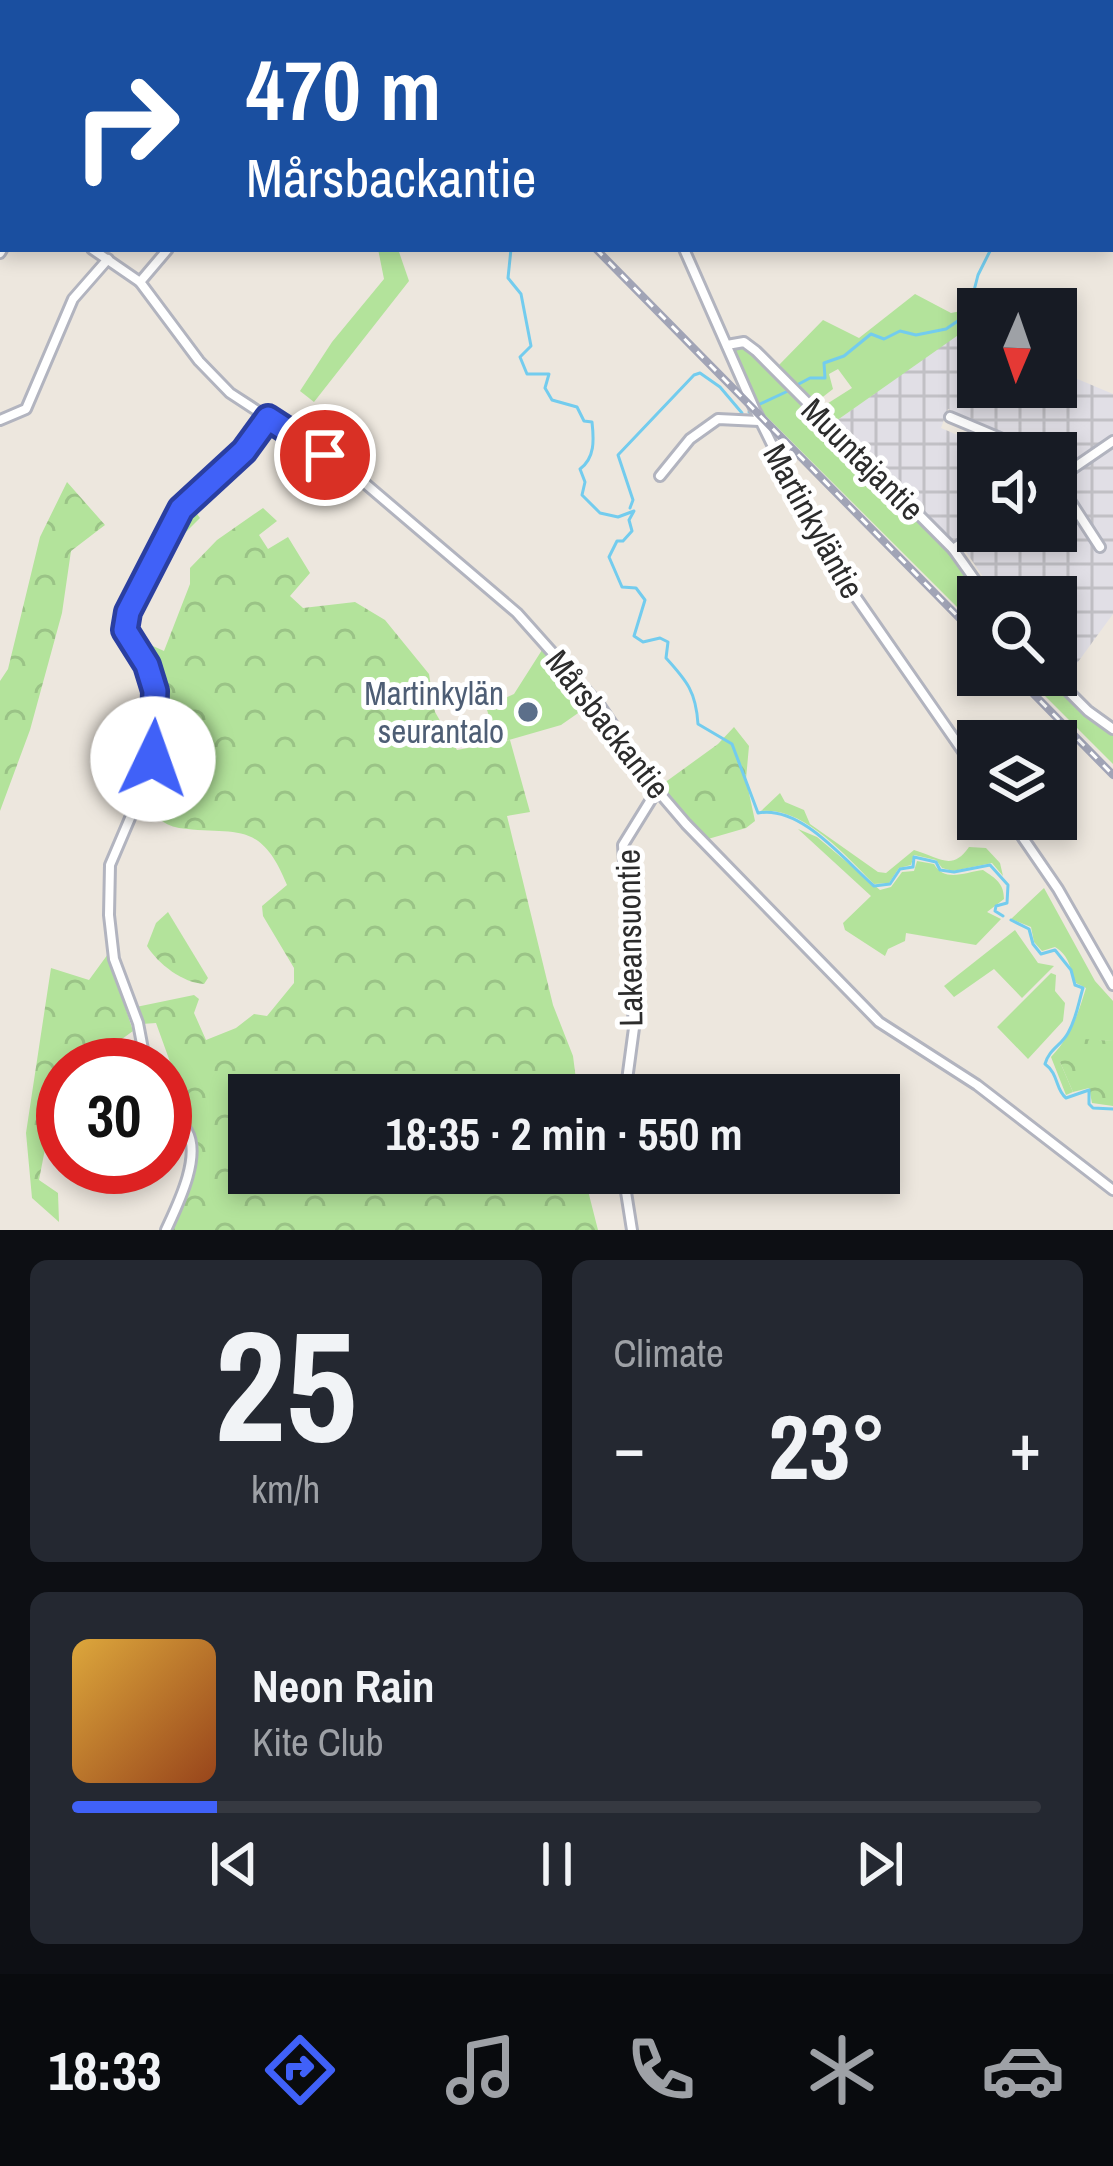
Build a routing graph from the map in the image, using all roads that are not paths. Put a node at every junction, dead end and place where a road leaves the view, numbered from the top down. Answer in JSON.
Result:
{"nodes":[{"id":1,"x":96,"y":252,"type":"edge"},
{"id":2,"x":165,"y":252,"type":"edge"},
{"id":3,"x":685,"y":252,"type":"edge"},
{"id":4,"x":107,"y":259,"type":"junction"},
{"id":5,"x":140,"y":282,"type":"junction"},
{"id":6,"x":727,"y":345,"type":"junction"},
{"id":7,"x":243,"y":402,"type":"junction"},
{"id":8,"x":950,"y":417,"type":"dead end"},
{"id":9,"x":268,"y":418,"type":"junction"},
{"id":10,"x":0,"y":420,"type":"edge"},
{"id":11,"x":760,"y":421,"type":"junction"},
{"id":12,"x":986,"y":432,"type":"edge"},
{"id":13,"x":252,"y":436,"type":"junction"},
{"id":14,"x":1113,"y":441,"type":"edge"},
{"id":15,"x":1077,"y":465,"type":"edge"},
{"id":16,"x":660,"y":476,"type":"dead end"},
{"id":17,"x":1077,"y":511,"type":"edge"},
{"id":18,"x":957,"y":546,"type":"edge"},
{"id":19,"x":1100,"y":547,"type":"dead end"},
{"id":20,"x":953,"y":549,"type":"junction"},
{"id":21,"x":972,"y":576,"type":"edge"},
{"id":22,"x":1073,"y":696,"type":"edge"},
{"id":23,"x":1113,"y":729,"type":"edge"},
{"id":24,"x":957,"y":743,"type":"edge"},
{"id":25,"x":657,"y":790,"type":"junction"},
{"id":26,"x":1024,"y":840,"type":"edge"},
{"id":27,"x":1113,"y":986,"type":"edge"},
{"id":28,"x":141,"y":1038,"type":"edge"},
{"id":29,"x":627,"y":1074,"type":"edge"},
{"id":30,"x":1113,"y":1190,"type":"edge"},
{"id":31,"x":180,"y":1194,"type":"edge"},
{"id":32,"x":626,"y":1194,"type":"edge"},
{"id":33,"x":166,"y":1230,"type":"edge"},
{"id":34,"x":632,"y":1230,"type":"edge"}],
"edges":[{"from":1,"to":4,"type":"street","name":"Mårsbackantie"},
{"from":2,"to":5,"type":"street"},
{"from":3,"to":6,"type":"street","name":"Martinkyläntie"},
{"from":4,"to":5,"type":"street","name":"Mårsbackantie"},
{"from":4,"to":10,"type":"street"},
{"from":5,"to":7,"type":"street","name":"Mårsbackantie"},
{"from":6,"to":11,"type":"street","name":"Martinkyläntie"},
{"from":6,"to":20,"type":"street","name":"Muuntajantie"},
{"from":7,"to":9,"type":"street","name":"Mårsbackantie"},
{"from":7,"to":13,"type":"street"},
{"from":8,"to":12,"type":"street"},
{"from":9,"to":13,"type":"street"},
{"from":9,"to":25,"type":"street","name":"Mårsbackantie"},
{"from":11,"to":16,"type":"street"},
{"from":11,"to":24,"type":"street","name":"Martinkyläntie"},
{"from":13,"to":28,"type":"street"},
{"from":14,"to":15,"type":"street"},
{"from":17,"to":19,"type":"street"},
{"from":18,"to":20,"type":"street"},
{"from":20,"to":21,"type":"street","name":"Muuntajantie"},
{"from":22,"to":23,"type":"street"},
{"from":25,"to":29,"type":"street","name":"Lakeansuontie"},
{"from":25,"to":30,"type":"street","name":"Mårsbackantie"},
{"from":26,"to":27,"type":"street"},
{"from":31,"to":33,"type":"street"},
{"from":32,"to":34,"type":"street"}]}
